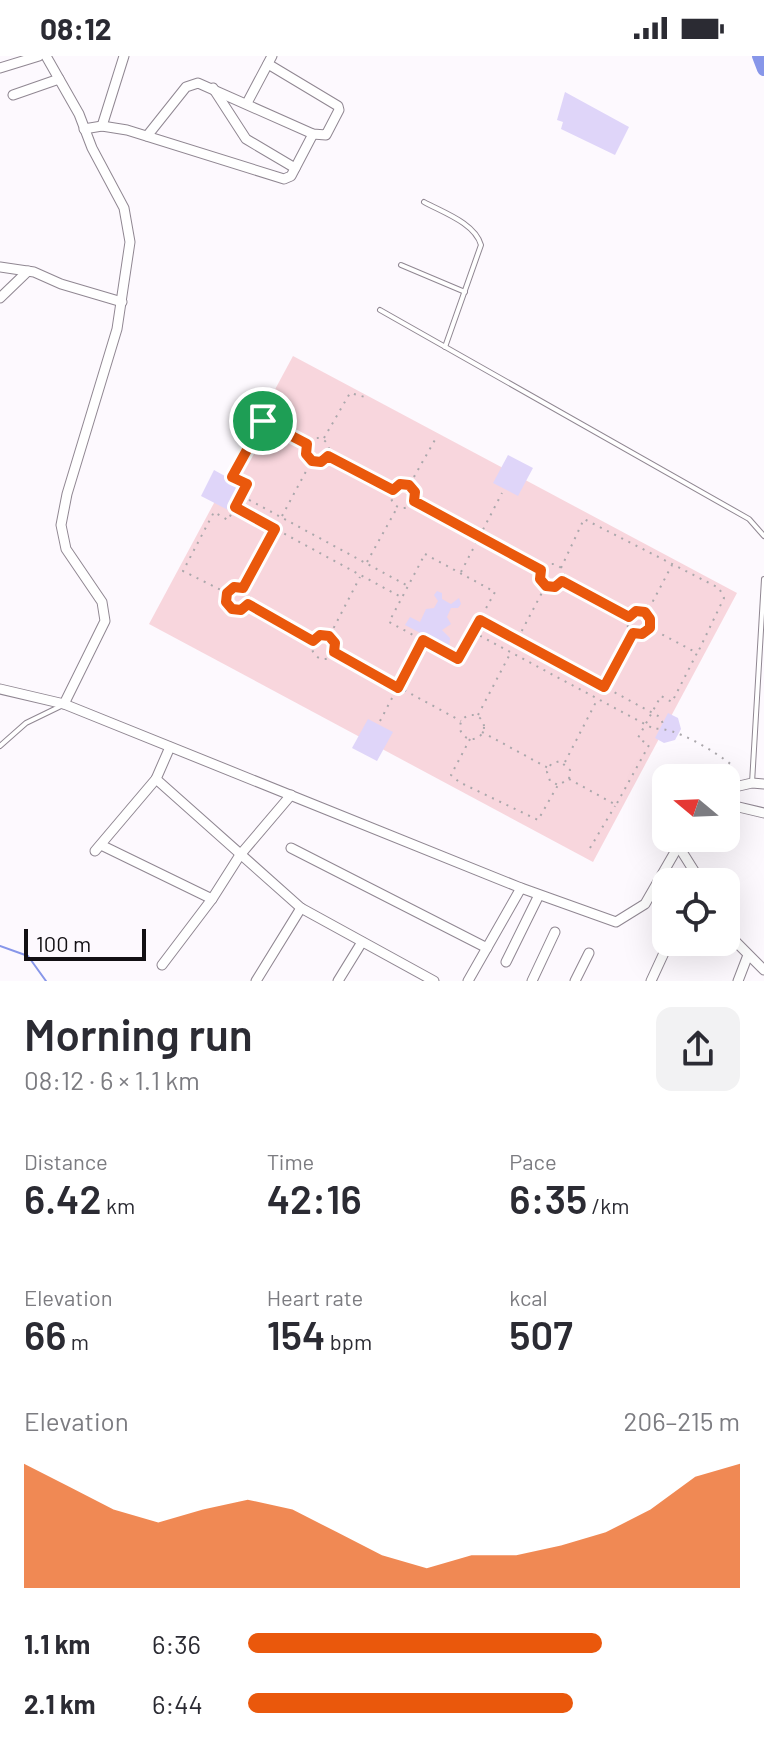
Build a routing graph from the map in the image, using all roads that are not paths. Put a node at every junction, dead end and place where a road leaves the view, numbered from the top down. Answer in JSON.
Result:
{"nodes":[{"id":1,"x":39,"y":56,"type":"edge"},
{"id":2,"x":46,"y":56,"type":"edge"},
{"id":3,"x":124,"y":56,"type":"edge"},
{"id":4,"x":270,"y":60,"type":"edge"},
{"id":5,"x":0,"y":68,"type":"edge"},
{"id":6,"x":59,"y":79,"type":"junction"},
{"id":7,"x":213,"y":88,"type":"junction"},
{"id":8,"x":13,"y":95,"type":"dead end"},
{"id":9,"x":247,"y":103,"type":"junction"},
{"id":10,"x":102,"y":126,"type":"junction"},
{"id":11,"x":84,"y":129,"type":"junction"},
{"id":12,"x":313,"y":134,"type":"junction"},
{"id":13,"x":147,"y":136,"type":"junction"},
{"id":14,"x":295,"y":168,"type":"junction"},
{"id":15,"x":424,"y":202,"type":"dead end"},
{"id":16,"x":401,"y":265,"type":"dead end"},
{"id":17,"x":0,"y":267,"type":"edge"},
{"id":18,"x":28,"y":271,"type":"junction"},
{"id":19,"x":465,"y":292,"type":"junction"},
{"id":20,"x":0,"y":298,"type":"edge"},
{"id":21,"x":122,"y":302,"type":"junction"},
{"id":22,"x":380,"y":310,"type":"dead end"},
{"id":23,"x":445,"y":347,"type":"junction"},
{"id":24,"x":764,"y":536,"type":"edge"},
{"id":25,"x":764,"y":579,"type":"edge"},
{"id":26,"x":0,"y":689,"type":"edge"},
{"id":27,"x":64,"y":704,"type":"junction"},
{"id":28,"x":0,"y":746,"type":"edge"},
{"id":29,"x":170,"y":747,"type":"junction"},
{"id":30,"x":156,"y":779,"type":"junction"},
{"id":31,"x":752,"y":783,"type":"junction"},
{"id":32,"x":764,"y":784,"type":"edge"},
{"id":33,"x":740,"y":786,"type":"edge"},
{"id":34,"x":291,"y":795,"type":"junction"},
{"id":35,"x":740,"y":807,"type":"edge"},
{"id":36,"x":764,"y":813,"type":"edge"},
{"id":37,"x":291,"y":848,"type":"dead end"},
{"id":38,"x":676,"y":852,"type":"edge"},
{"id":39,"x":240,"y":855,"type":"junction"},
{"id":40,"x":521,"y":888,"type":"junction"},
{"id":41,"x":539,"y":895,"type":"junction"},
{"id":42,"x":212,"y":899,"type":"junction"},
{"id":43,"x":301,"y":908,"type":"junction"},
{"id":44,"x":555,"y":932,"type":"dead end"},
{"id":45,"x":362,"y":942,"type":"junction"},
{"id":46,"x":740,"y":944,"type":"edge"},
{"id":47,"x":487,"y":948,"type":"junction"},
{"id":48,"x":589,"y":953,"type":"dead end"},
{"id":49,"x":748,"y":955,"type":"junction"},
{"id":50,"x":663,"y":956,"type":"edge"},
{"id":51,"x":506,"y":962,"type":"dead end"},
{"id":52,"x":162,"y":965,"type":"dead end"},
{"id":53,"x":764,"y":970,"type":"edge"},
{"id":54,"x":256,"y":981,"type":"edge"},
{"id":55,"x":338,"y":981,"type":"edge"},
{"id":56,"x":434,"y":981,"type":"edge"},
{"id":57,"x":468,"y":981,"type":"edge"},
{"id":58,"x":532,"y":981,"type":"edge"},
{"id":59,"x":575,"y":981,"type":"edge"},
{"id":60,"x":651,"y":981,"type":"edge"},
{"id":61,"x":738,"y":981,"type":"edge"}],
"edges":[{"from":1,"to":5,"type":"street"},
{"from":2,"to":6,"type":"street"},
{"from":3,"to":10,"type":"street"},
{"from":4,"to":9,"type":"street"},
{"from":4,"to":12,"type":"street"},
{"from":6,"to":8,"type":"street"},
{"from":6,"to":11,"type":"street"},
{"from":7,"to":9,"type":"street"},
{"from":7,"to":13,"type":"street"},
{"from":7,"to":14,"type":"street"},
{"from":9,"to":12,"type":"street"},
{"from":10,"to":11,"type":"street"},
{"from":10,"to":13,"type":"street"},
{"from":11,"to":21,"type":"street"},
{"from":12,"to":14,"type":"street"},
{"from":13,"to":14,"type":"street"},
{"from":15,"to":19,"type":"lane"},
{"from":16,"to":19,"type":"lane"},
{"from":17,"to":18,"type":"street"},
{"from":18,"to":20,"type":"street"},
{"from":18,"to":21,"type":"street"},
{"from":19,"to":23,"type":"lane"},
{"from":21,"to":27,"type":"street"},
{"from":22,"to":23,"type":"lane"},
{"from":23,"to":24,"type":"lane"},
{"from":25,"to":31,"type":"lane"},
{"from":26,"to":27,"type":"street"},
{"from":27,"to":28,"type":"lane"},
{"from":27,"to":29,"type":"street"},
{"from":29,"to":30,"type":"street"},
{"from":29,"to":34,"type":"street"},
{"from":30,"to":39,"type":"street"},
{"from":30,"to":42,"type":"street"},
{"from":31,"to":32,"type":"street"},
{"from":31,"to":33,"type":"street"},
{"from":34,"to":39,"type":"street"},
{"from":34,"to":40,"type":"street"},
{"from":35,"to":36,"type":"street"},
{"from":37,"to":47,"type":"street"},
{"from":38,"to":41,"type":"street"},
{"from":39,"to":42,"type":"street"},
{"from":39,"to":43,"type":"street"},
{"from":40,"to":41,"type":"street"},
{"from":40,"to":47,"type":"street"},
{"from":41,"to":51,"type":"street"},
{"from":42,"to":52,"type":"street"},
{"from":43,"to":45,"type":"street"},
{"from":43,"to":54,"type":"street"},
{"from":44,"to":58,"type":"street"},
{"from":45,"to":55,"type":"street"},
{"from":45,"to":56,"type":"street"},
{"from":46,"to":49,"type":"street"},
{"from":47,"to":57,"type":"street"},
{"from":48,"to":59,"type":"street"},
{"from":49,"to":53,"type":"street"},
{"from":49,"to":61,"type":"street"},
{"from":50,"to":60,"type":"street"}]}
